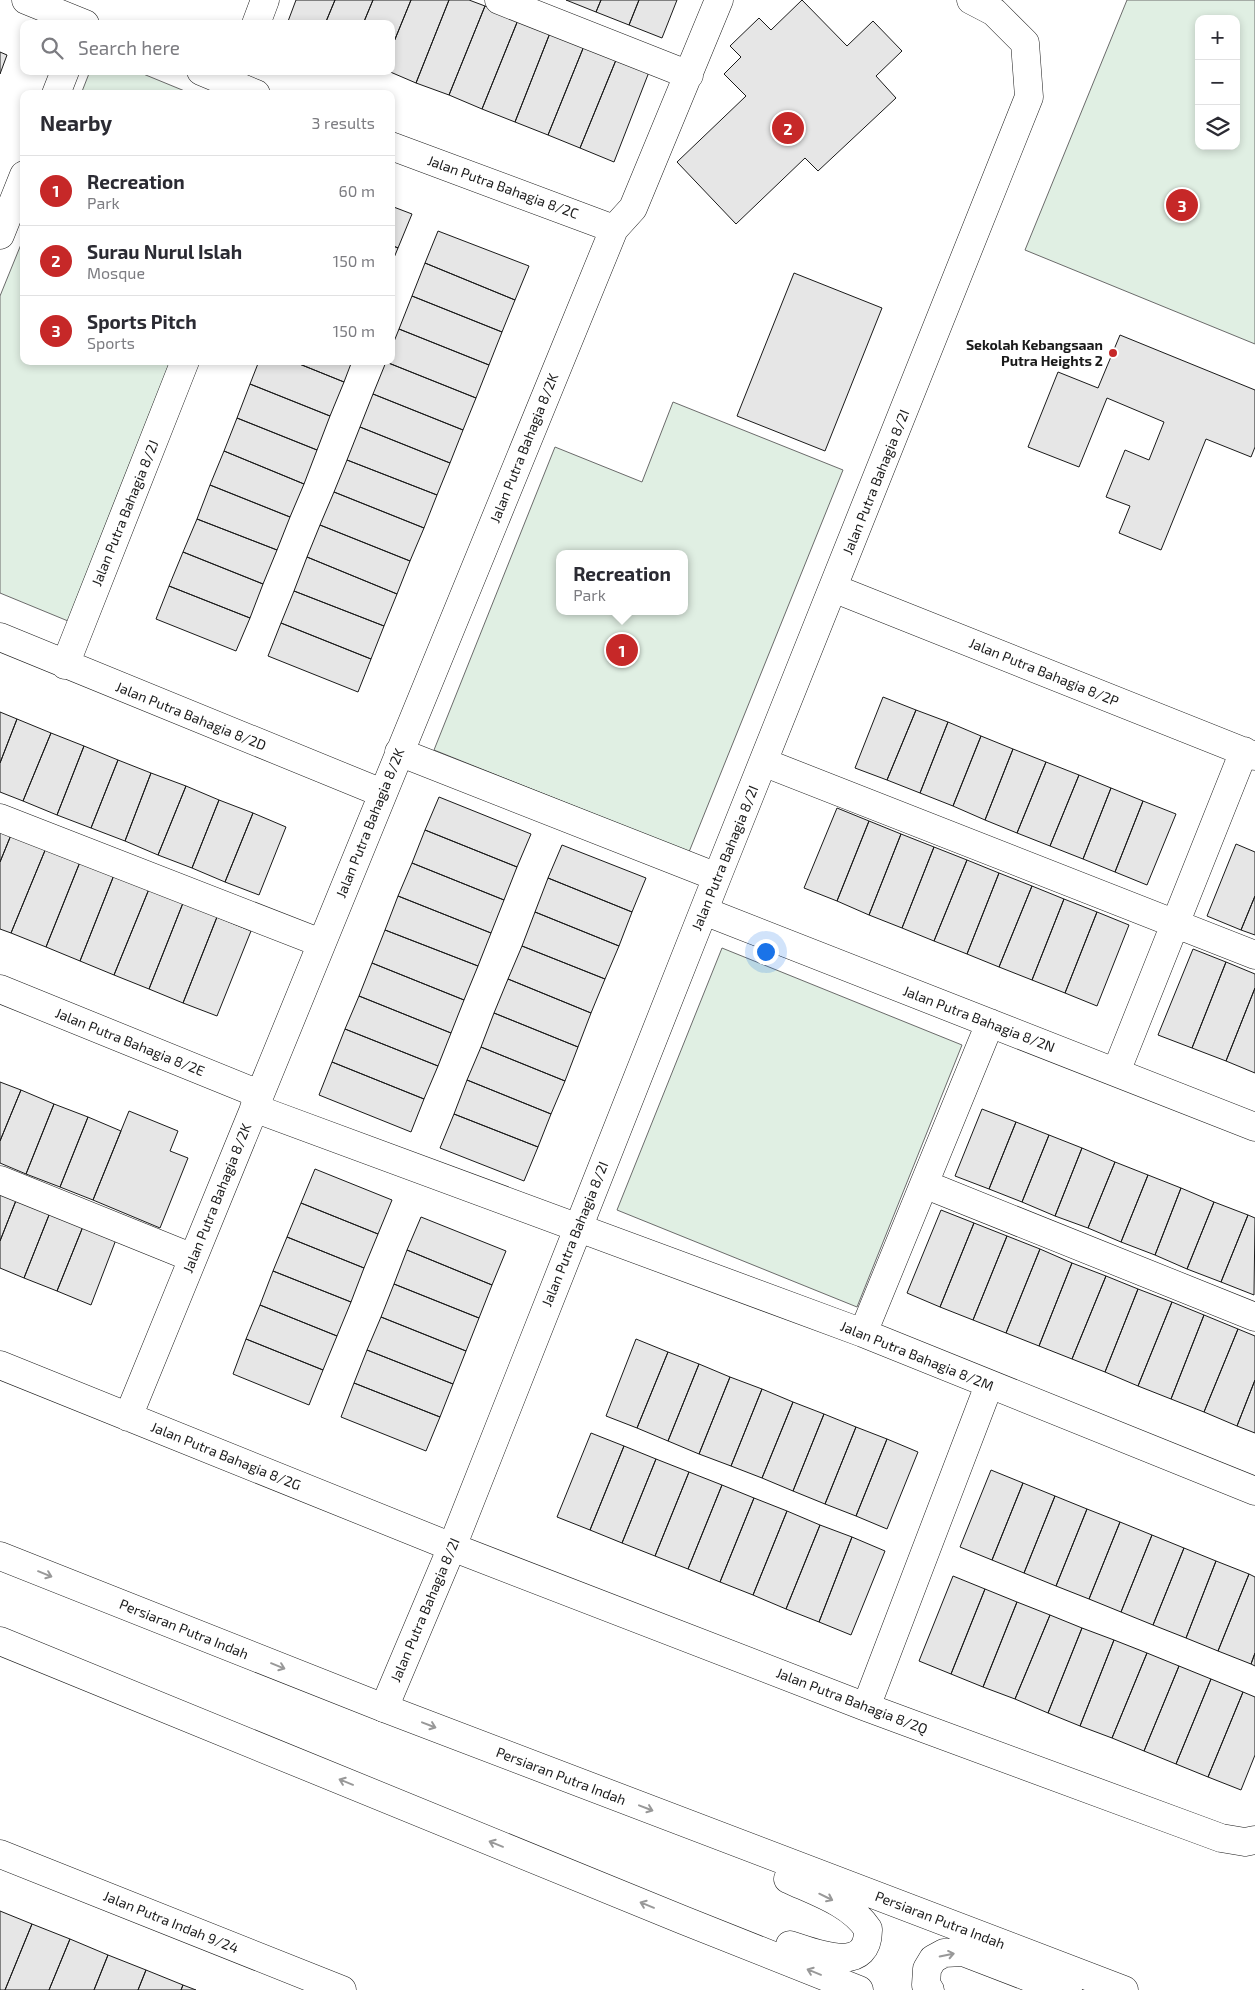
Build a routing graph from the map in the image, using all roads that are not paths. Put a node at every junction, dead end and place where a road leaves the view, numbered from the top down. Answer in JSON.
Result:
{"nodes":[{"id":1,"x":26,"y":0,"type":"edge"},
{"id":2,"x":265,"y":0,"type":"edge"},
{"id":3,"x":499,"y":0,"type":"edge"},
{"id":4,"x":719,"y":0,"type":"edge"},
{"id":5,"x":983,"y":6,"type":"edge"},
{"id":6,"x":74,"y":20,"type":"edge"},
{"id":7,"x":258,"y":20,"type":"edge"},
{"id":8,"x":63,"y":75,"type":"edge"},
{"id":9,"x":214,"y":75,"type":"edge"},
{"id":10,"x":689,"y":75,"type":"junction"},
{"id":11,"x":241,"y":83,"type":"edge"},
{"id":12,"x":58,"y":90,"type":"edge"},
{"id":13,"x":395,"y":147,"type":"edge"},
{"id":14,"x":20,"y":185,"type":"edge"},
{"id":15,"x":614,"y":229,"type":"junction"},
{"id":16,"x":0,"y":235,"type":"edge"},
{"id":17,"x":183,"y":365,"type":"edge"},
{"id":18,"x":833,"y":588,"type":"junction"},
{"id":19,"x":0,"y":637,"type":"edge"},
{"id":20,"x":65,"y":665,"type":"junction"},
{"id":21,"x":399,"y":752,"type":"junction"},
{"id":22,"x":1249,"y":754,"type":"edge"},
{"id":23,"x":763,"y":762,"type":"junction"},
{"id":24,"x":382,"y":793,"type":"junction"},
{"id":25,"x":0,"y":818,"type":"edge"},
{"id":26,"x":717,"y":877,"type":"junction"},
{"id":27,"x":704,"y":911,"type":"junction"},
{"id":28,"x":1175,"y":924,"type":"junction"},
{"id":29,"x":321,"y":944,"type":"junction"},
{"id":30,"x":1255,"y":955,"type":"edge"},
{"id":31,"x":0,"y":989,"type":"edge"},
{"id":32,"x":990,"y":1023,"type":"junction"},
{"id":33,"x":1116,"y":1072,"type":"junction"},
{"id":34,"x":257,"y":1101,"type":"junction"},
{"id":35,"x":1255,"y":1127,"type":"edge"},
{"id":36,"x":0,"y":1180,"type":"edge"},
{"id":37,"x":924,"y":1184,"type":"junction"},
{"id":38,"x":577,"y":1227,"type":"junction"},
{"id":39,"x":193,"y":1258,"type":"junction"},
{"id":40,"x":1255,"y":1317,"type":"edge"},
{"id":41,"x":863,"y":1333,"type":"junction"},
{"id":42,"x":0,"y":1366,"type":"edge"},
{"id":43,"x":989,"y":1385,"type":"junction"},
{"id":44,"x":128,"y":1417,"type":"junction"},
{"id":45,"x":1255,"y":1491,"type":"edge"},
{"id":46,"x":452,"y":1547,"type":"junction"},
{"id":47,"x":0,"y":1556,"type":"edge"},
{"id":48,"x":0,"y":1641,"type":"edge"},
{"id":49,"x":866,"y":1707,"type":"junction"},
{"id":50,"x":384,"y":1708,"type":"junction"},
{"id":51,"x":1255,"y":1840,"type":"edge"},
{"id":52,"x":741,"y":1844,"type":"junction"},
{"id":53,"x":0,"y":1854,"type":"edge"},
{"id":54,"x":683,"y":1920,"type":"junction"},
{"id":55,"x":342,"y":1990,"type":"edge"},
{"id":56,"x":859,"y":1990,"type":"edge"},
{"id":57,"x":930,"y":1990,"type":"edge"},
{"id":58,"x":1068,"y":1990,"type":"edge"},
{"id":59,"x":1124,"y":1990,"type":"edge"}],
"edges":[{"from":1,"to":6,"type":"street"},
{"from":2,"to":7,"type":"street"},
{"from":3,"to":10,"type":"street"},
{"from":4,"to":10,"type":"street","name":"Jalan Putra Bahagia 8/2K"},
{"from":5,"to":18,"type":"street","name":"Jalan Putra Bahagia 8/2I"},
{"from":8,"to":12,"type":"street"},
{"from":9,"to":11,"type":"street"},
{"from":10,"to":15,"type":"street","name":"Jalan Putra Bahagia 8/2K"},
{"from":13,"to":15,"type":"street","name":"Jalan Putra Bahagia 8/2C"},
{"from":14,"to":16,"type":"street"},
{"from":15,"to":21,"type":"street","name":"Jalan Putra Bahagia 8/2K"},
{"from":17,"to":20,"type":"street","name":"Jalan Putra Bahagia 8/2J"},
{"from":18,"to":22,"type":"street","name":"Jalan Putra Bahagia 8/2P"},
{"from":18,"to":23,"type":"street","name":"Jalan Putra Bahagia 8/2I"},
{"from":19,"to":20,"type":"street","name":"Jalan Putra Bahagia 8/2D"},
{"from":20,"to":24,"type":"street","name":"Jalan Putra Bahagia 8/2D"},
{"from":21,"to":24,"type":"street","name":"Jalan Putra Bahagia 8/2K"},
{"from":21,"to":26,"type":"street"},
{"from":22,"to":28,"type":"street"},
{"from":23,"to":26,"type":"street","name":"Jalan Putra Bahagia 8/2I"},
{"from":23,"to":28,"type":"street"},
{"from":24,"to":29,"type":"street","name":"Jalan Putra Bahagia 8/2K"},
{"from":25,"to":29,"type":"street"},
{"from":26,"to":27,"type":"street","name":"Jalan Putra Bahagia 8/2I"},
{"from":27,"to":32,"type":"street","name":"Jalan Putra Bahagia 8/2N"},
{"from":27,"to":38,"type":"street","name":"Jalan Putra Bahagia 8/2I"},
{"from":28,"to":30,"type":"street"},
{"from":28,"to":33,"type":"street"},
{"from":29,"to":34,"type":"street","name":"Jalan Putra Bahagia 8/2K"},
{"from":31,"to":34,"type":"street","name":"Jalan Putra Bahagia 8/2E"},
{"from":32,"to":33,"type":"street","name":"Jalan Putra Bahagia 8/2N"},
{"from":32,"to":37,"type":"street"},
{"from":33,"to":35,"type":"street","name":"Jalan Putra Bahagia 8/2N"},
{"from":34,"to":38,"type":"street","name":"Jalan Putra Bahagia 8/2E"},
{"from":34,"to":39,"type":"street","name":"Jalan Putra Bahagia 8/2K"},
{"from":36,"to":39,"type":"street"},
{"from":37,"to":40,"type":"street"},
{"from":37,"to":41,"type":"street"},
{"from":38,"to":41,"type":"street","name":"Jalan Putra Bahagia 8/2M"},
{"from":38,"to":46,"type":"street","name":"Jalan Putra Bahagia 8/2I"},
{"from":39,"to":44,"type":"street","name":"Jalan Putra Bahagia 8/2K"},
{"from":41,"to":43,"type":"street","name":"Jalan Putra Bahagia 8/2M"},
{"from":42,"to":44,"type":"street","name":"Jalan Putra Bahagia 8/2G"},
{"from":43,"to":45,"type":"street","name":"Jalan Putra Bahagia 8/2M"},
{"from":43,"to":49,"type":"street"},
{"from":44,"to":46,"type":"street","name":"Jalan Putra Bahagia 8/2G"},
{"from":46,"to":49,"type":"street","name":"Jalan Putra Bahagia 8/2Q"},
{"from":46,"to":50,"type":"street","name":"Jalan Putra Bahagia 8/2I"},
{"from":47,"to":50,"type":"street","name":"Persiaran Putra Indah","one_way":true},
{"from":54,"to":48,"type":"street","one_way":true},
{"from":49,"to":51,"type":"street","name":"Jalan Putra Bahagia 8/2Q"},
{"from":50,"to":52,"type":"street","name":"Persiaran Putra Indah","one_way":true},
{"from":52,"to":54,"type":"street","one_way":true},
{"from":52,"to":59,"type":"street","name":"Persiaran Putra Indah"},
{"from":53,"to":55,"type":"street","name":"Jalan Putra Indah 9/24"},
{"from":56,"to":54,"type":"street","one_way":true},
{"from":57,"to":58,"type":"street","one_way":true}]}
